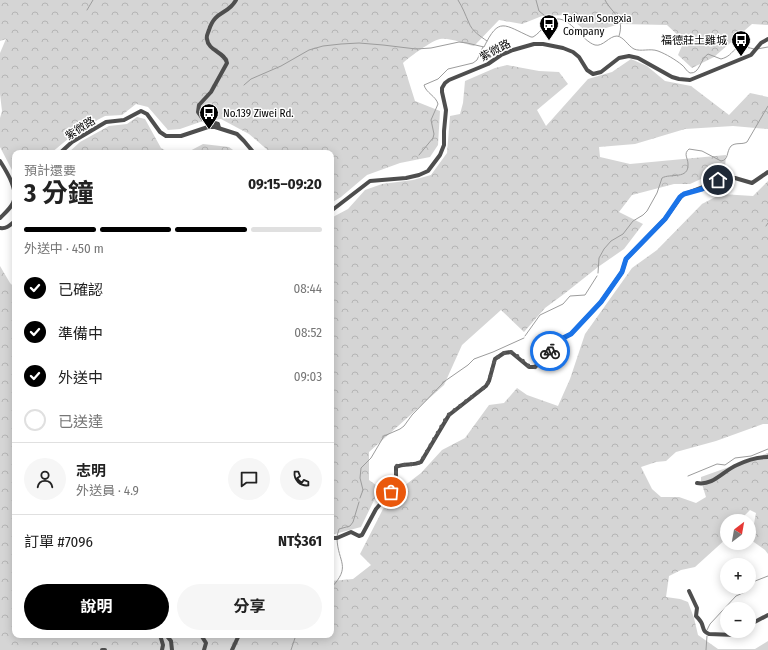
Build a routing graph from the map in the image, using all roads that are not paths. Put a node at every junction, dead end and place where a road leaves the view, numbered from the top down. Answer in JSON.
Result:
{"nodes":[{"id":1,"x":236,"y":0,"type":"edge"},
{"id":2,"x":768,"y":39,"type":"edge"},
{"id":3,"x":219,"y":128,"type":"junction"},
{"id":4,"x":63,"y":150,"type":"edge"},
{"id":5,"x":252,"y":150,"type":"edge"},
{"id":6,"x":0,"y":161,"type":"edge"},
{"id":7,"x":768,"y":172,"type":"edge"},
{"id":8,"x":12,"y":186,"type":"edge"},
{"id":9,"x":12,"y":203,"type":"edge"},
{"id":10,"x":334,"y":209,"type":"edge"},
{"id":11,"x":0,"y":218,"type":"edge"},
{"id":12,"x":12,"y":224,"type":"edge"},
{"id":13,"x":0,"y":228,"type":"edge"},
{"id":14,"x":768,"y":457,"type":"edge"},
{"id":15,"x":697,"y":483,"type":"dead end"},
{"id":16,"x":334,"y":538,"type":"edge"},
{"id":17,"x":689,"y":591,"type":"dead end"},
{"id":18,"x":768,"y":615,"type":"edge"},
{"id":19,"x":756,"y":621,"type":"edge"},
{"id":20,"x":720,"y":634,"type":"edge"},
{"id":21,"x":161,"y":638,"type":"edge"},
{"id":22,"x":168,"y":638,"type":"edge"},
{"id":23,"x":203,"y":638,"type":"edge"},
{"id":24,"x":238,"y":638,"type":"edge"},
{"id":25,"x":102,"y":650,"type":"edge"},
{"id":26,"x":105,"y":650,"type":"edge"},
{"id":27,"x":162,"y":650,"type":"edge"},
{"id":28,"x":172,"y":650,"type":"edge"},
{"id":29,"x":204,"y":650,"type":"edge"},
{"id":30,"x":232,"y":650,"type":"edge"}],
"edges":[{"from":1,"to":3,"type":"street"},
{"from":2,"to":10,"type":"street","name":"紫微路"},
{"from":3,"to":4,"type":"street","name":"紫微路"},
{"from":3,"to":5,"type":"street","name":"紫微路"},
{"from":6,"to":8,"type":"street"},
{"from":7,"to":16,"type":"street"},
{"from":9,"to":11,"type":"street"},
{"from":12,"to":13,"type":"street"},
{"from":14,"to":15,"type":"street"},
{"from":17,"to":20,"type":"street"},
{"from":18,"to":19,"type":"street"},
{"from":21,"to":27,"type":"street"},
{"from":22,"to":28,"type":"street"},
{"from":23,"to":29,"type":"street"},
{"from":24,"to":30,"type":"street"},
{"from":25,"to":26,"type":"street"}]}
